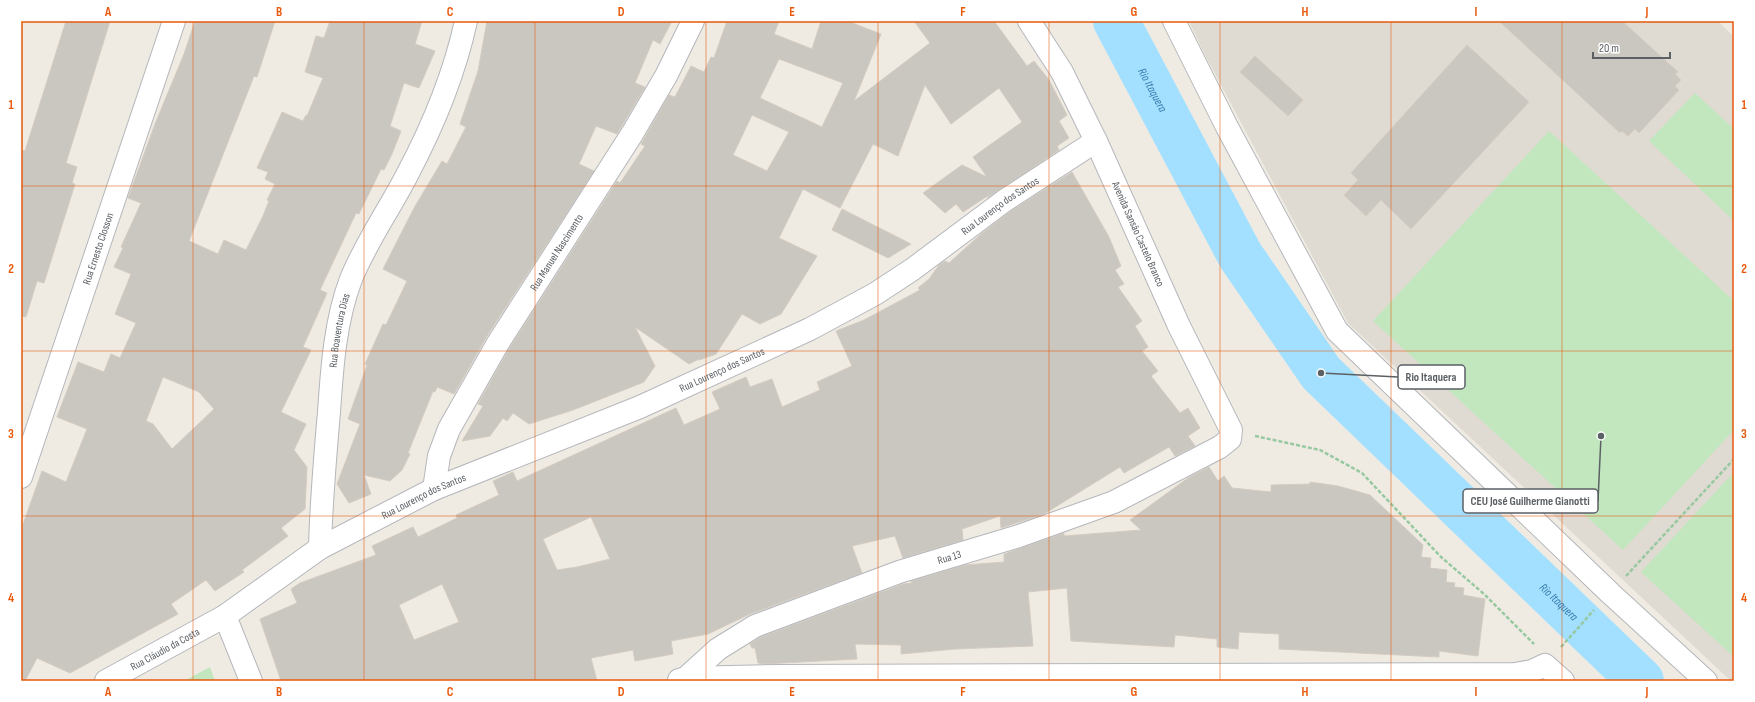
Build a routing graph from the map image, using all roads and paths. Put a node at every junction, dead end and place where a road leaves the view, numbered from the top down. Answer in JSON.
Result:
{"nodes":[{"id":1,"x":174,"y":21,"type":"edge"},
{"id":2,"x":466,"y":21,"type":"edge"},
{"id":3,"x":693,"y":21,"type":"edge"},
{"id":4,"x":1029,"y":21,"type":"edge"},
{"id":5,"x":1174,"y":21,"type":"edge"},
{"id":6,"x":1096,"y":141,"type":"junction"},
{"id":7,"x":1226,"y":439,"type":"junction"},
{"id":8,"x":1734,"y":459,"type":"edge"},
{"id":9,"x":21,"y":476,"type":"edge"},
{"id":10,"x":434,"y":489,"type":"junction"},
{"id":11,"x":320,"y":548,"type":"junction"},
{"id":12,"x":1610,"y":593,"type":"junction"},
{"id":13,"x":225,"y":616,"type":"junction"},
{"id":14,"x":1548,"y":655,"type":"junction"},
{"id":15,"x":1346,"y":677,"type":"edge"},
{"id":16,"x":681,"y":680,"type":"edge"},
{"id":17,"x":106,"y":681,"type":"edge"},
{"id":18,"x":251,"y":681,"type":"edge"},
{"id":19,"x":1563,"y":681,"type":"edge"},
{"id":20,"x":1706,"y":681,"type":"edge"}],
"edges":[{"from":1,"to":9,"type":"street","name":"Rua Ernesto Closson"},
{"from":2,"to":11,"type":"street","name":"Rua Boaventura Dias"},
{"from":3,"to":10,"type":"street","name":"Rua Manuel Nascimento"},
{"from":4,"to":6,"type":"street","name":"Avenida Sansão Castelo Branco"},
{"from":5,"to":12,"type":"street"},
{"from":6,"to":7,"type":"street","name":"Avenida Sansão Castelo Branco"},
{"from":6,"to":10,"type":"street","name":"Rua Lourenço dos Santos"},
{"from":7,"to":14,"type":"path"},
{"from":7,"to":16,"type":"street","name":"Rua 13"},
{"from":8,"to":12,"type":"path"},
{"from":10,"to":11,"type":"street","name":"Rua Lourenço dos Santos"},
{"from":11,"to":13,"type":"street"},
{"from":12,"to":14,"type":"path"},
{"from":12,"to":20,"type":"street"},
{"from":13,"to":17,"type":"street","name":"Rua Cláudio da Costa"},
{"from":13,"to":18,"type":"street"},
{"from":14,"to":15,"type":"street"},
{"from":14,"to":19,"type":"street"},
{"from":15,"to":16,"type":"street"}]}
